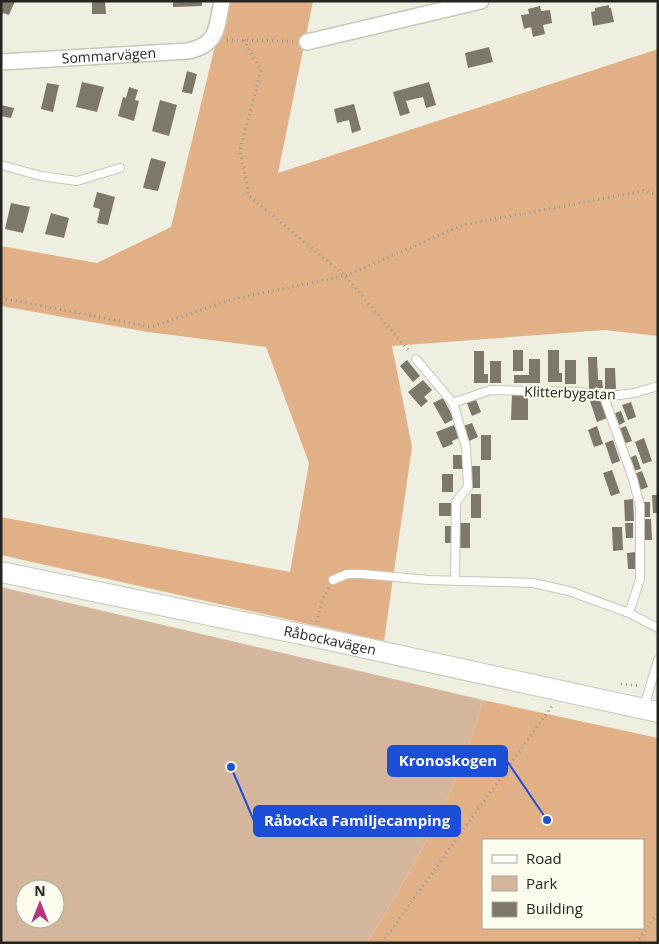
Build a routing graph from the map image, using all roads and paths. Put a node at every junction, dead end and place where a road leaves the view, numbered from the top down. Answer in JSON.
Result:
{"nodes":[{"id":1,"x":222,"y":1,"type":"edge"},
{"id":2,"x":481,"y":1,"type":"edge"},
{"id":3,"x":213,"y":39,"type":"junction"},
{"id":4,"x":244,"y":40,"type":"junction"},
{"id":5,"x":306,"y":42,"type":"joint"},
{"id":6,"x":1,"y":62,"type":"edge"},
{"id":7,"x":1,"y":165,"type":"edge"},
{"id":8,"x":120,"y":168,"type":"dead end"},
{"id":9,"x":658,"y":195,"type":"edge"},
{"id":10,"x":345,"y":276,"type":"junction"},
{"id":11,"x":1,"y":298,"type":"edge"},
{"id":12,"x":416,"y":359,"type":"joint"},
{"id":13,"x":658,"y":386,"type":"edge"},
{"id":14,"x":604,"y":397,"type":"junction"},
{"id":15,"x":453,"y":403,"type":"junction"},
{"id":16,"x":1,"y":572,"type":"edge"},
{"id":17,"x":333,"y":580,"type":"joint"},
{"id":18,"x":455,"y":582,"type":"junction"},
{"id":19,"x":629,"y":613,"type":"junction"},
{"id":20,"x":658,"y":628,"type":"edge"},
{"id":21,"x":315,"y":637,"type":"junction"},
{"id":22,"x":658,"y":660,"type":"edge"},
{"id":23,"x":553,"y":704,"type":"dead end"},
{"id":24,"x":651,"y":711,"type":"edge"},
{"id":25,"x":658,"y":913,"type":"edge"},
{"id":26,"x":382,"y":943,"type":"edge"},
{"id":27,"x":636,"y":943,"type":"edge"}],
"edges":[{"from":1,"to":3,"type":"street"},
{"from":2,"to":5,"type":"street"},
{"from":3,"to":4,"type":"path"},
{"from":3,"to":6,"type":"street","name":"Sommarvägen"},
{"from":4,"to":5,"type":"path"},
{"from":4,"to":10,"type":"path"},
{"from":7,"to":8,"type":"lane"},
{"from":9,"to":10,"type":"path"},
{"from":10,"to":11,"type":"path"},
{"from":10,"to":12,"type":"path"},
{"from":12,"to":15,"type":"lane"},
{"from":13,"to":14,"type":"lane","name":"Klitterbygatan"},
{"from":14,"to":15,"type":"lane","name":"Klitterbygatan"},
{"from":14,"to":19,"type":"lane"},
{"from":15,"to":18,"type":"lane"},
{"from":16,"to":21,"type":"street","name":"Råbockavägen"},
{"from":17,"to":18,"type":"lane"},
{"from":17,"to":21,"type":"path"},
{"from":18,"to":19,"type":"lane"},
{"from":19,"to":20,"type":"lane"},
{"from":21,"to":24,"type":"street","name":"Råbockavägen"},
{"from":22,"to":24,"type":"lane"},
{"from":23,"to":26,"type":"path"},
{"from":25,"to":27,"type":"path"}]}
